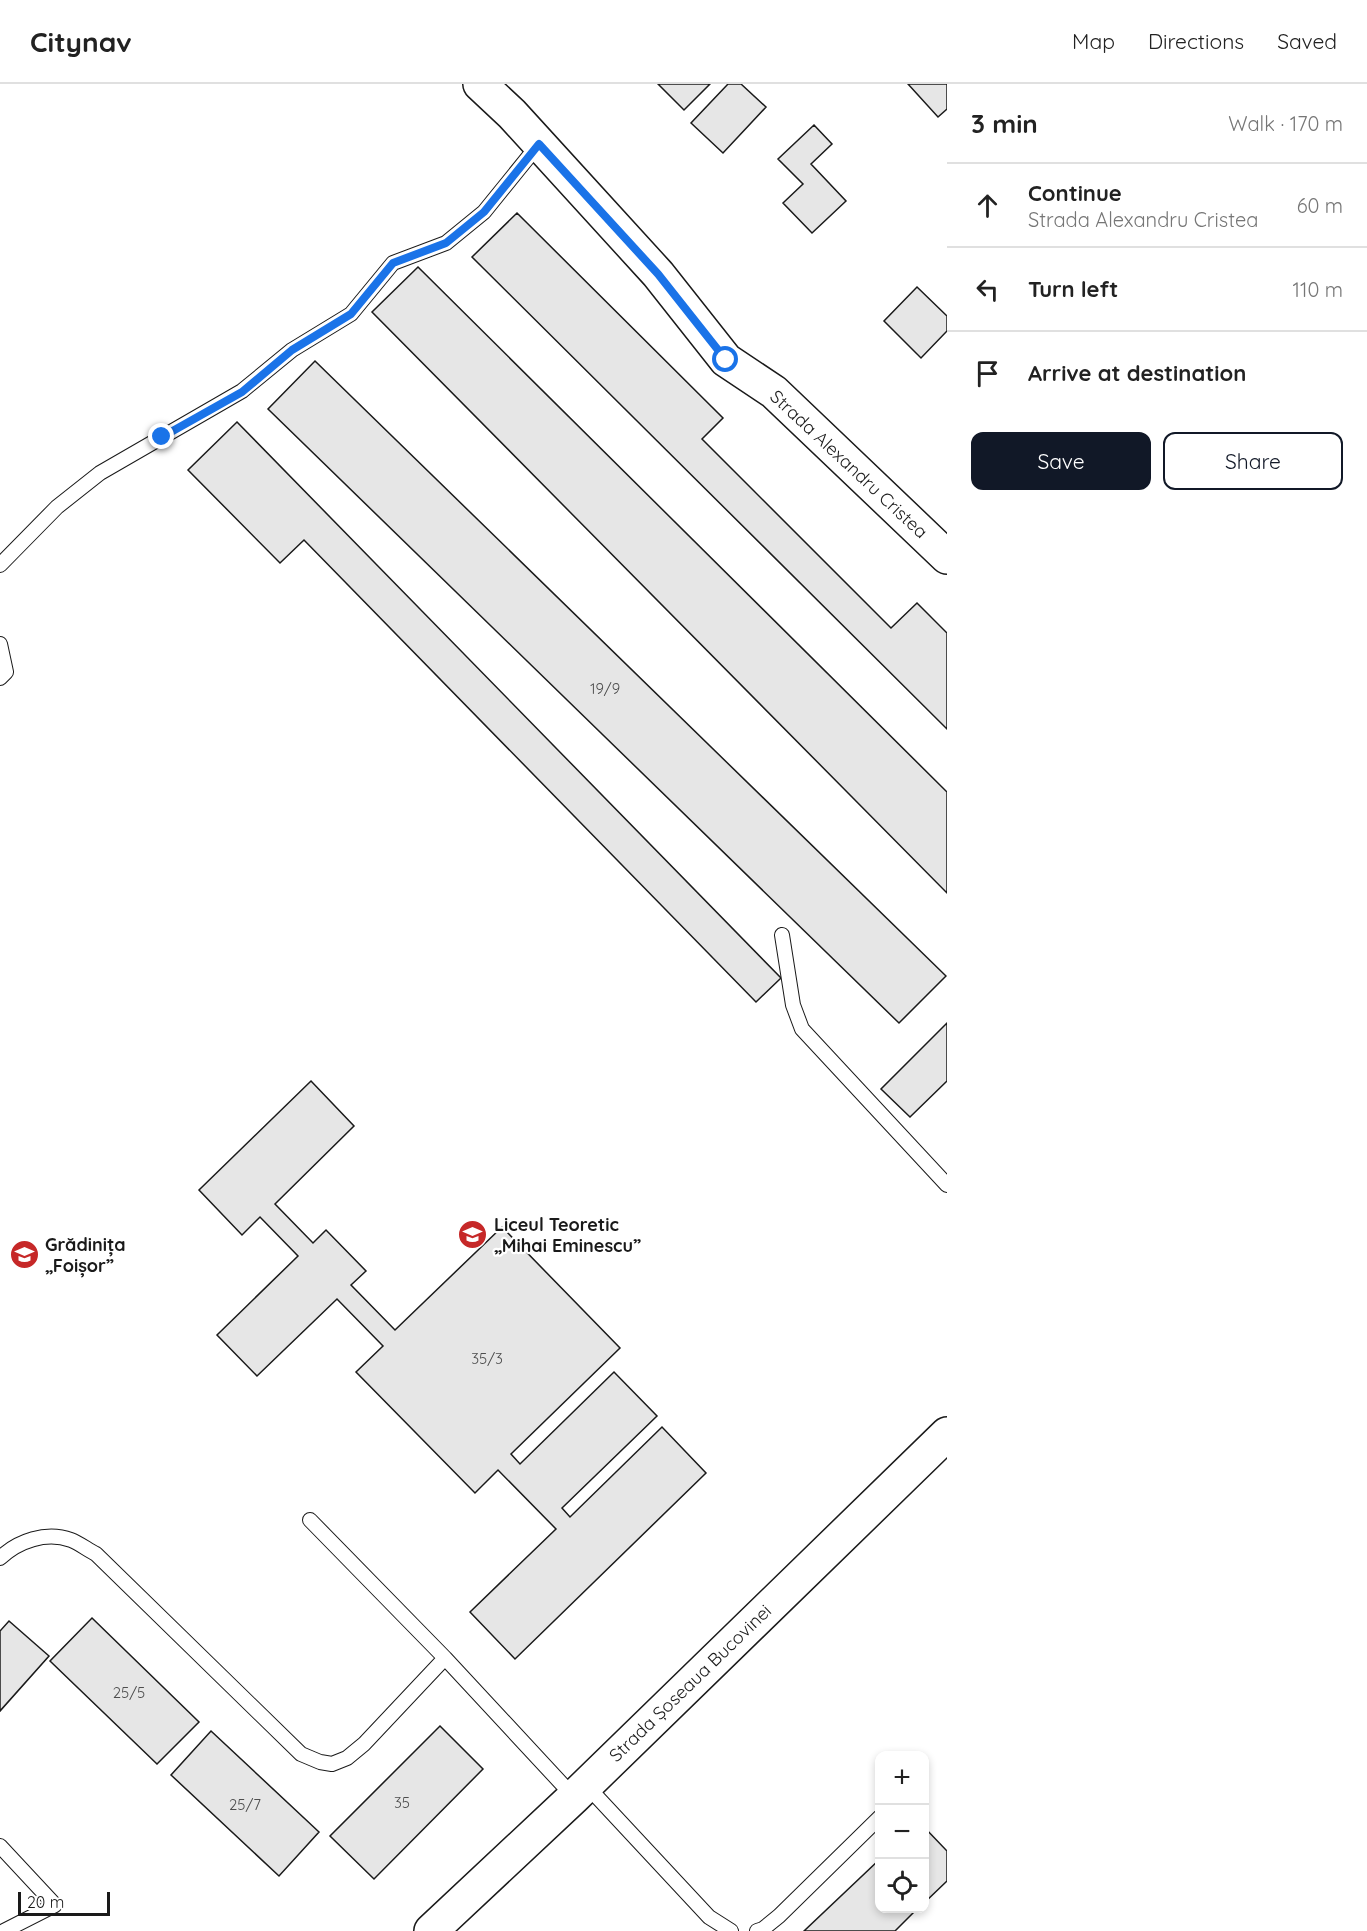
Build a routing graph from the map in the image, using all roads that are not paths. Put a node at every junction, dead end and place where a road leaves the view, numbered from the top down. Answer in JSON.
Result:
{"nodes":[{"id":1,"x":480,"y":84,"type":"edge"},
{"id":2,"x":539,"y":144,"type":"junction"},
{"id":3,"x":947,"y":557,"type":"edge"},
{"id":4,"x":0,"y":565,"type":"edge"},
{"id":5,"x":0,"y":644,"type":"edge"},
{"id":6,"x":0,"y":678,"type":"edge"},
{"id":7,"x":782,"y":935,"type":"dead end"},
{"id":8,"x":947,"y":1185,"type":"edge"},
{"id":9,"x":947,"y":1434,"type":"edge"},
{"id":10,"x":310,"y":1520,"type":"dead end"},
{"id":11,"x":0,"y":1558,"type":"edge"},
{"id":12,"x":445,"y":1659,"type":"junction"},
{"id":13,"x":580,"y":1791,"type":"junction"},
{"id":14,"x":875,"y":1821,"type":"edge"},
{"id":15,"x":0,"y":1846,"type":"edge"},
{"id":16,"x":4,"y":1931,"type":"edge"},
{"id":17,"x":431,"y":1931,"type":"edge"},
{"id":18,"x":731,"y":1931,"type":"edge"},
{"id":19,"x":757,"y":1931,"type":"edge"}],
"edges":[{"from":1,"to":2,"type":"main road","name":"Strada Alexandru Cristea"},
{"from":2,"to":3,"type":"main road","name":"Strada Alexandru Cristea"},
{"from":2,"to":4,"type":"lane"},
{"from":5,"to":6,"type":"lane"},
{"from":7,"to":8,"type":"lane"},
{"from":9,"to":13,"type":"main road","name":"Strada Șoseaua Bucovinei"},
{"from":10,"to":12,"type":"lane"},
{"from":11,"to":12,"type":"lane"},
{"from":12,"to":13,"type":"lane"},
{"from":13,"to":17,"type":"main road","name":"Strada Șoseaua Bucovinei"},
{"from":13,"to":18,"type":"lane"},
{"from":14,"to":19,"type":"lane"},
{"from":15,"to":16,"type":"lane"}]}
